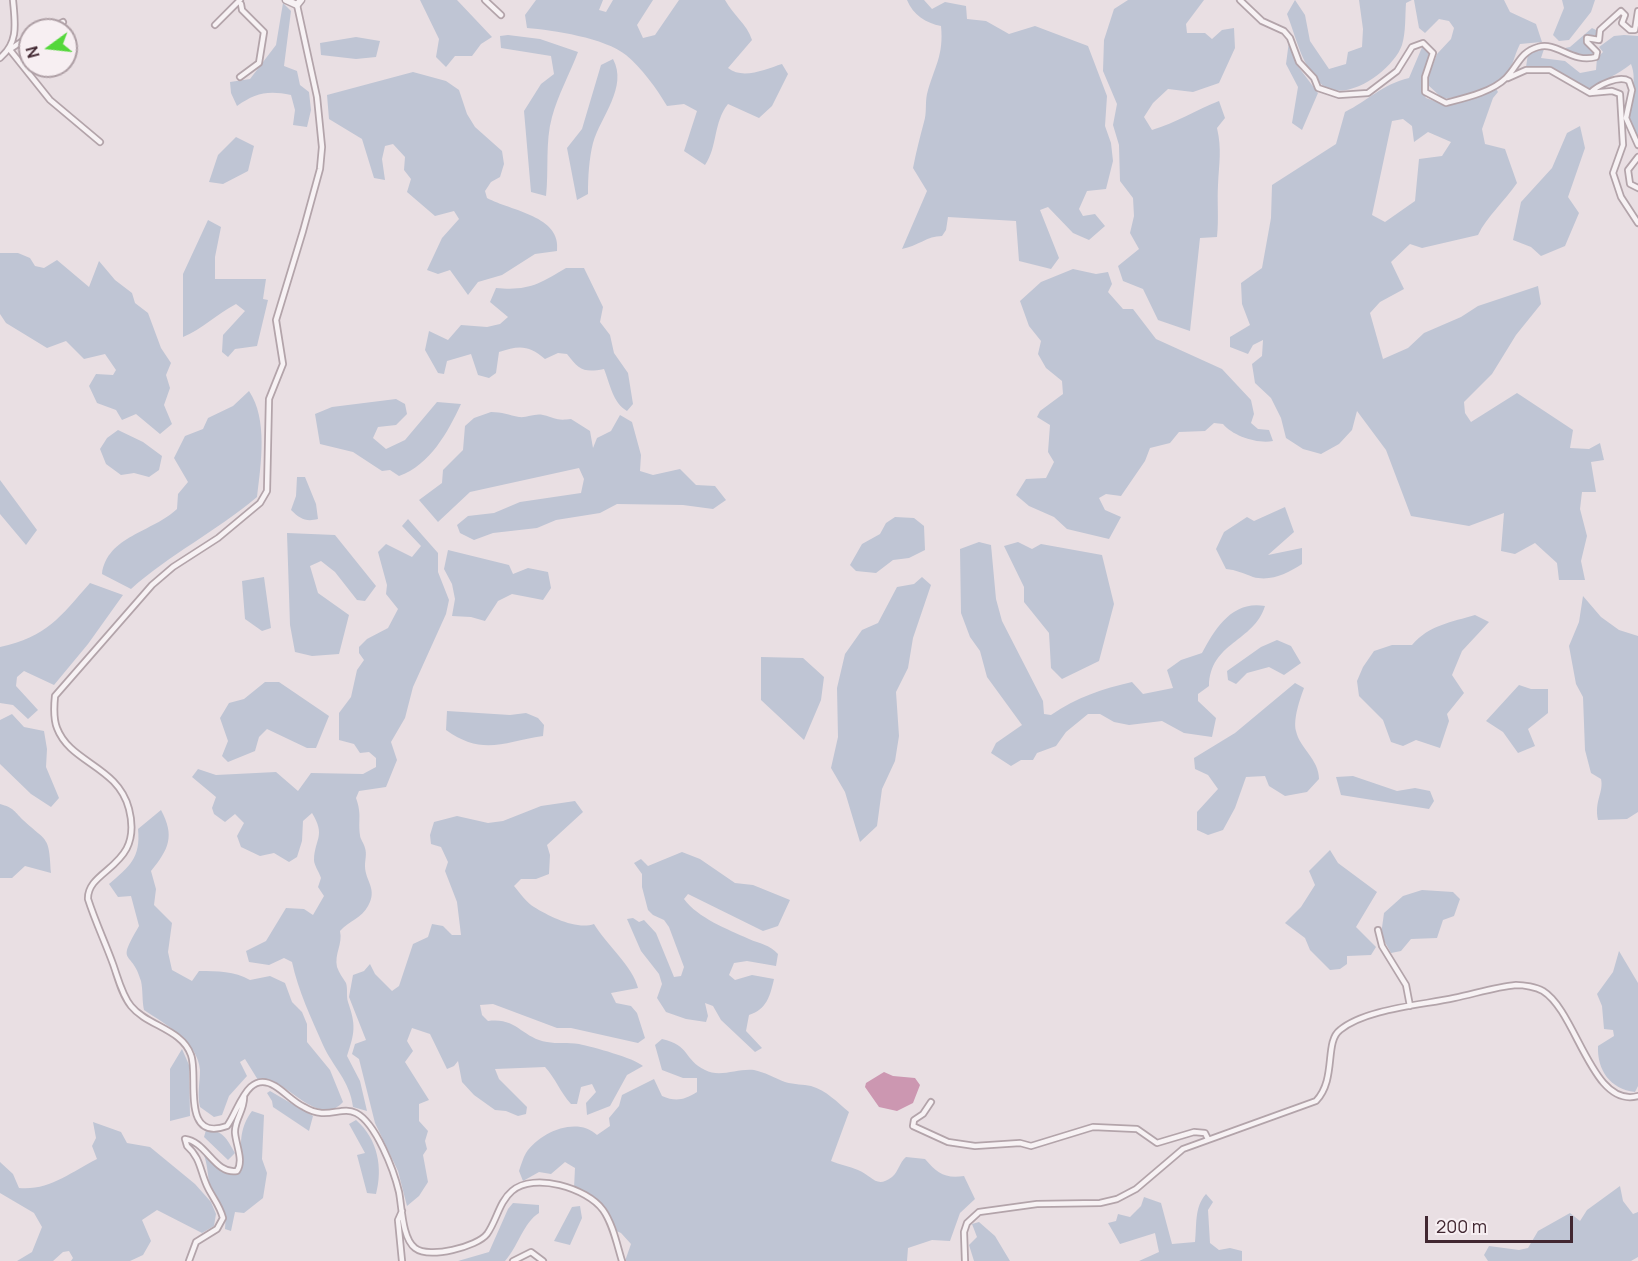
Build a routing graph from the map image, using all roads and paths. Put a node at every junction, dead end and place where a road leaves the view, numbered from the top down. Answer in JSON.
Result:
{"nodes":[{"id":1,"x":13,"y":0,"type":"edge"},
{"id":2,"x":286,"y":0,"type":"edge"},
{"id":3,"x":485,"y":0,"type":"edge"},
{"id":4,"x":1240,"y":0,"type":"edge"},
{"id":5,"x":240,"y":2,"type":"edge"},
{"id":6,"x":299,"y":2,"type":"edge"},
{"id":7,"x":1638,"y":11,"type":"edge"},
{"id":8,"x":501,"y":15,"type":"dead end"},
{"id":9,"x":215,"y":25,"type":"dead end"},
{"id":10,"x":18,"y":44,"type":"edge"},
{"id":11,"x":10,"y":50,"type":"junction"},
{"id":12,"x":0,"y":58,"type":"edge"},
{"id":13,"x":240,"y":76,"type":"dead end"},
{"id":14,"x":1505,"y":79,"type":"junction"},
{"id":15,"x":1590,"y":93,"type":"junction"},
{"id":16,"x":100,"y":142,"type":"dead end"},
{"id":17,"x":1638,"y":145,"type":"edge"},
{"id":18,"x":1638,"y":157,"type":"edge"},
{"id":19,"x":1638,"y":188,"type":"edge"},
{"id":20,"x":1638,"y":223,"type":"edge"},
{"id":21,"x":1378,"y":930,"type":"dead end"},
{"id":22,"x":1410,"y":1006,"type":"junction"},
{"id":23,"x":243,"y":1096,"type":"junction"},
{"id":24,"x":1638,"y":1096,"type":"edge"},
{"id":25,"x":931,"y":1102,"type":"dead end"},
{"id":26,"x":1208,"y":1139,"type":"junction"},
{"id":27,"x":402,"y":1211,"type":"junction"},
{"id":28,"x":189,"y":1261,"type":"edge"},
{"id":29,"x":402,"y":1261,"type":"edge"},
{"id":30,"x":513,"y":1261,"type":"edge"},
{"id":31,"x":543,"y":1261,"type":"edge"},
{"id":32,"x":622,"y":1261,"type":"edge"},
{"id":33,"x":965,"y":1261,"type":"edge"}],
"edges":[{"from":1,"to":11,"type":"street"},
{"from":2,"to":6,"type":"street"},
{"from":3,"to":8,"type":"street"},
{"from":4,"to":14,"type":"street"},
{"from":5,"to":9,"type":"street"},
{"from":5,"to":13,"type":"street"},
{"from":6,"to":23,"type":"street"},
{"from":7,"to":14,"type":"street"},
{"from":10,"to":11,"type":"street"},
{"from":11,"to":12,"type":"street"},
{"from":11,"to":16,"type":"street"},
{"from":14,"to":15,"type":"street"},
{"from":15,"to":17,"type":"street"},
{"from":15,"to":20,"type":"street"},
{"from":18,"to":19,"type":"street"},
{"from":21,"to":22,"type":"street"},
{"from":22,"to":24,"type":"street"},
{"from":22,"to":26,"type":"street"},
{"from":23,"to":27,"type":"street"},
{"from":23,"to":28,"type":"street"},
{"from":25,"to":26,"type":"street"},
{"from":26,"to":33,"type":"street"},
{"from":27,"to":29,"type":"street"},
{"from":27,"to":32,"type":"street"},
{"from":30,"to":31,"type":"street"}]}
